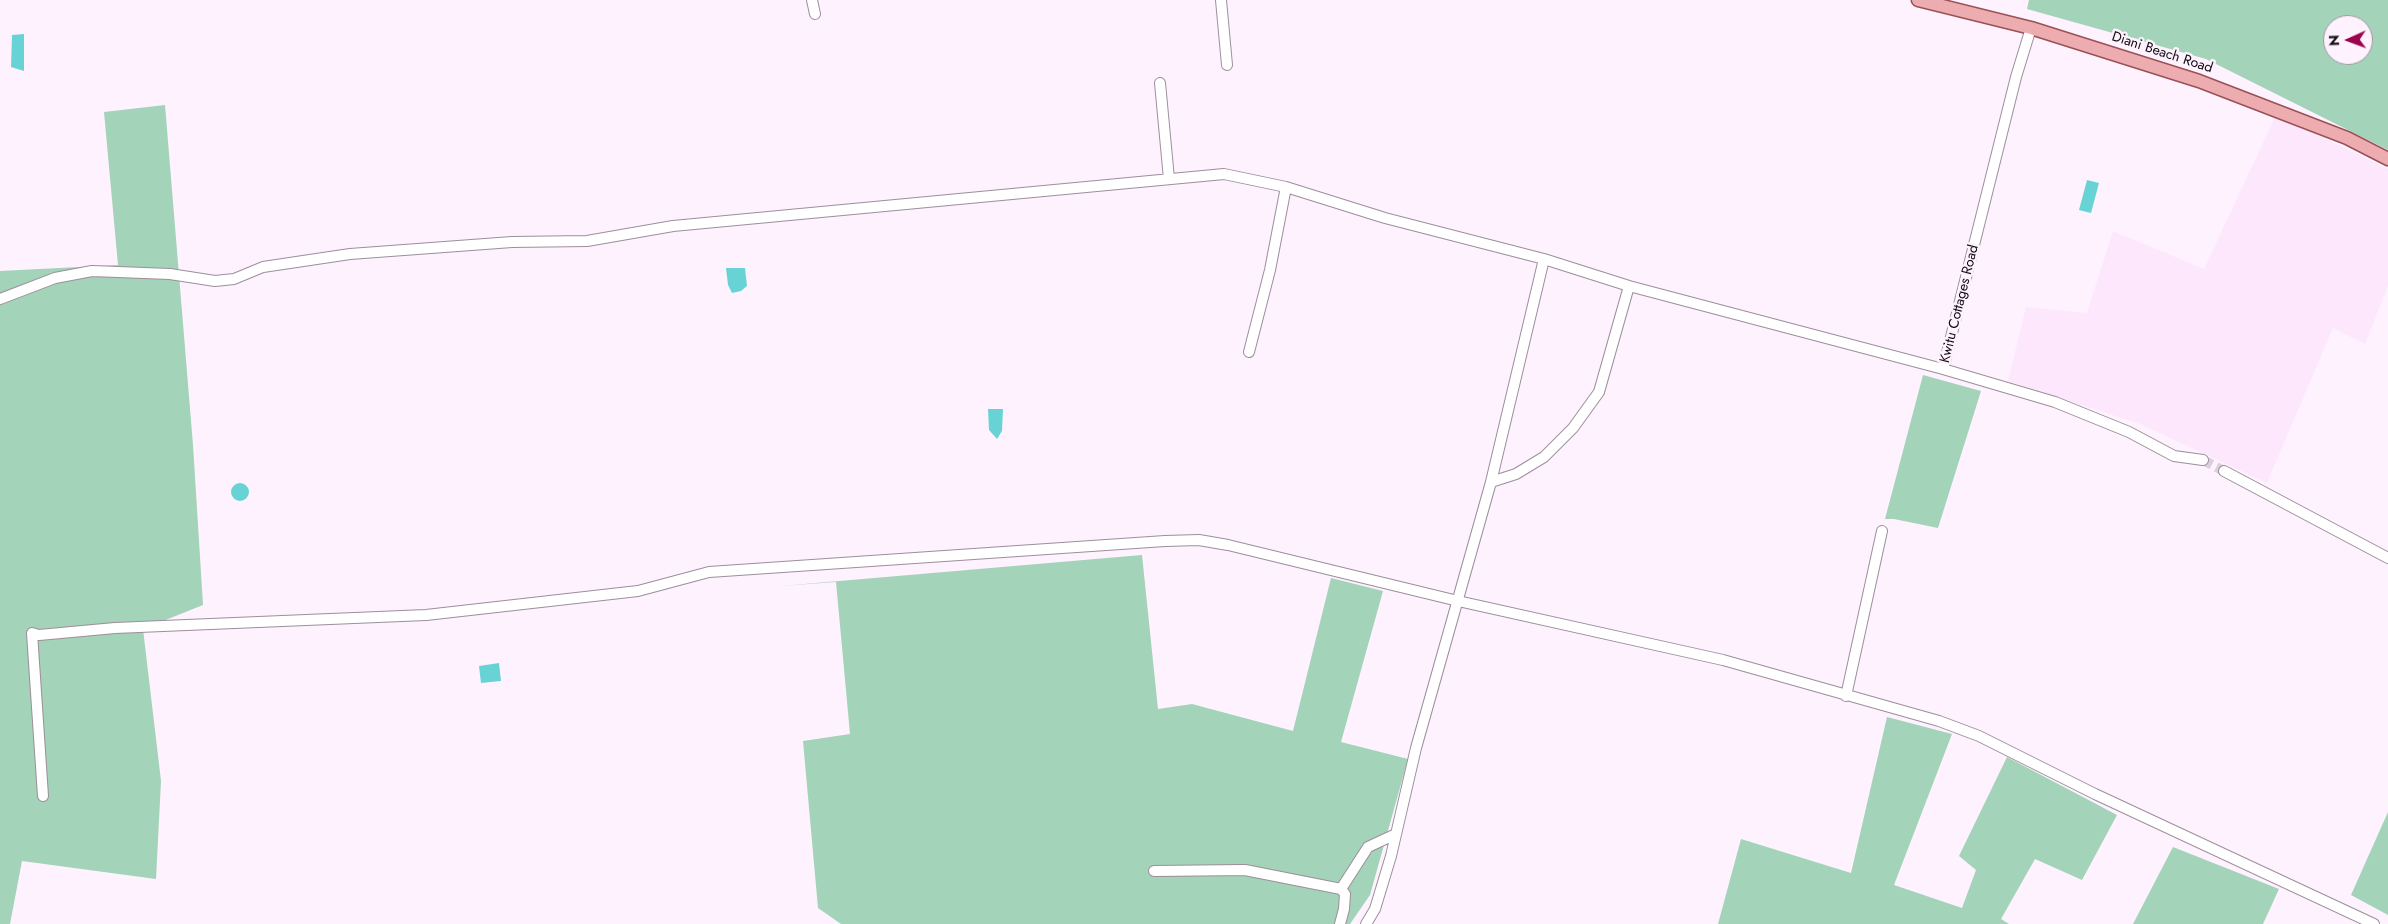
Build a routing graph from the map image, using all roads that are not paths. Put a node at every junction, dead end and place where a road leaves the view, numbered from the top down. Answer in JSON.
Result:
{"nodes":[{"id":1,"x":812,"y":0,"type":"edge"},
{"id":2,"x":1221,"y":0,"type":"edge"},
{"id":3,"x":1920,"y":0,"type":"edge"},
{"id":4,"x":815,"y":14,"type":"dead end"},
{"id":5,"x":2031,"y":28,"type":"junction"},
{"id":6,"x":1227,"y":65,"type":"dead end"},
{"id":7,"x":1160,"y":83,"type":"dead end"},
{"id":8,"x":2388,"y":159,"type":"edge"},
{"id":9,"x":1169,"y":179,"type":"junction"},
{"id":10,"x":1286,"y":187,"type":"junction"},
{"id":11,"x":1544,"y":259,"type":"junction"},
{"id":12,"x":1628,"y":286,"type":"junction"},
{"id":13,"x":0,"y":298,"type":"edge"},
{"id":14,"x":1249,"y":352,"type":"dead end"},
{"id":15,"x":1943,"y":369,"type":"junction"},
{"id":16,"x":2203,"y":460,"type":"tunnel mouth"},
{"id":17,"x":2224,"y":471,"type":"tunnel mouth"},
{"id":18,"x":1491,"y":482,"type":"junction"},
{"id":19,"x":1882,"y":531,"type":"dead end"},
{"id":20,"x":2388,"y":558,"type":"edge"},
{"id":21,"x":1458,"y":601,"type":"junction"},
{"id":22,"x":1846,"y":696,"type":"junction"},
{"id":23,"x":43,"y":796,"type":"dead end"},
{"id":24,"x":1396,"y":834,"type":"junction"},
{"id":25,"x":1154,"y":871,"type":"dead end"},
{"id":26,"x":1340,"y":889,"type":"junction"},
{"id":27,"x":1340,"y":924,"type":"edge"},
{"id":28,"x":1366,"y":924,"type":"edge"},
{"id":29,"x":2374,"y":924,"type":"edge"}],
"edges":[{"from":1,"to":4,"type":"street"},
{"from":2,"to":6,"type":"street"},
{"from":3,"to":5,"type":"main road","name":"Diani Beach Road"},
{"from":5,"to":8,"type":"main road","name":"Diani Beach Road"},
{"from":5,"to":15,"type":"street","name":"Kwitu Cottages Road"},
{"from":7,"to":9,"type":"street"},
{"from":9,"to":10,"type":"street","name":"Kwitu Cottages Road"},
{"from":9,"to":13,"type":"street","name":"Kwitu Cottages Road"},
{"from":10,"to":11,"type":"street","name":"Kwitu Cottages Road"},
{"from":10,"to":14,"type":"street"},
{"from":11,"to":12,"type":"street","name":"Kwitu Cottages Road"},
{"from":11,"to":18,"type":"street"},
{"from":12,"to":15,"type":"street","name":"Kwitu Cottages Road"},
{"from":12,"to":18,"type":"street"},
{"from":15,"to":16,"type":"street"},
{"from":17,"to":20,"type":"street"},
{"from":18,"to":21,"type":"street"},
{"from":19,"to":22,"type":"street"},
{"from":21,"to":22,"type":"street"},
{"from":21,"to":23,"type":"street"},
{"from":21,"to":24,"type":"street"},
{"from":22,"to":29,"type":"street"},
{"from":24,"to":26,"type":"street"},
{"from":24,"to":28,"type":"street"},
{"from":25,"to":26,"type":"street"},
{"from":26,"to":27,"type":"street"}]}
